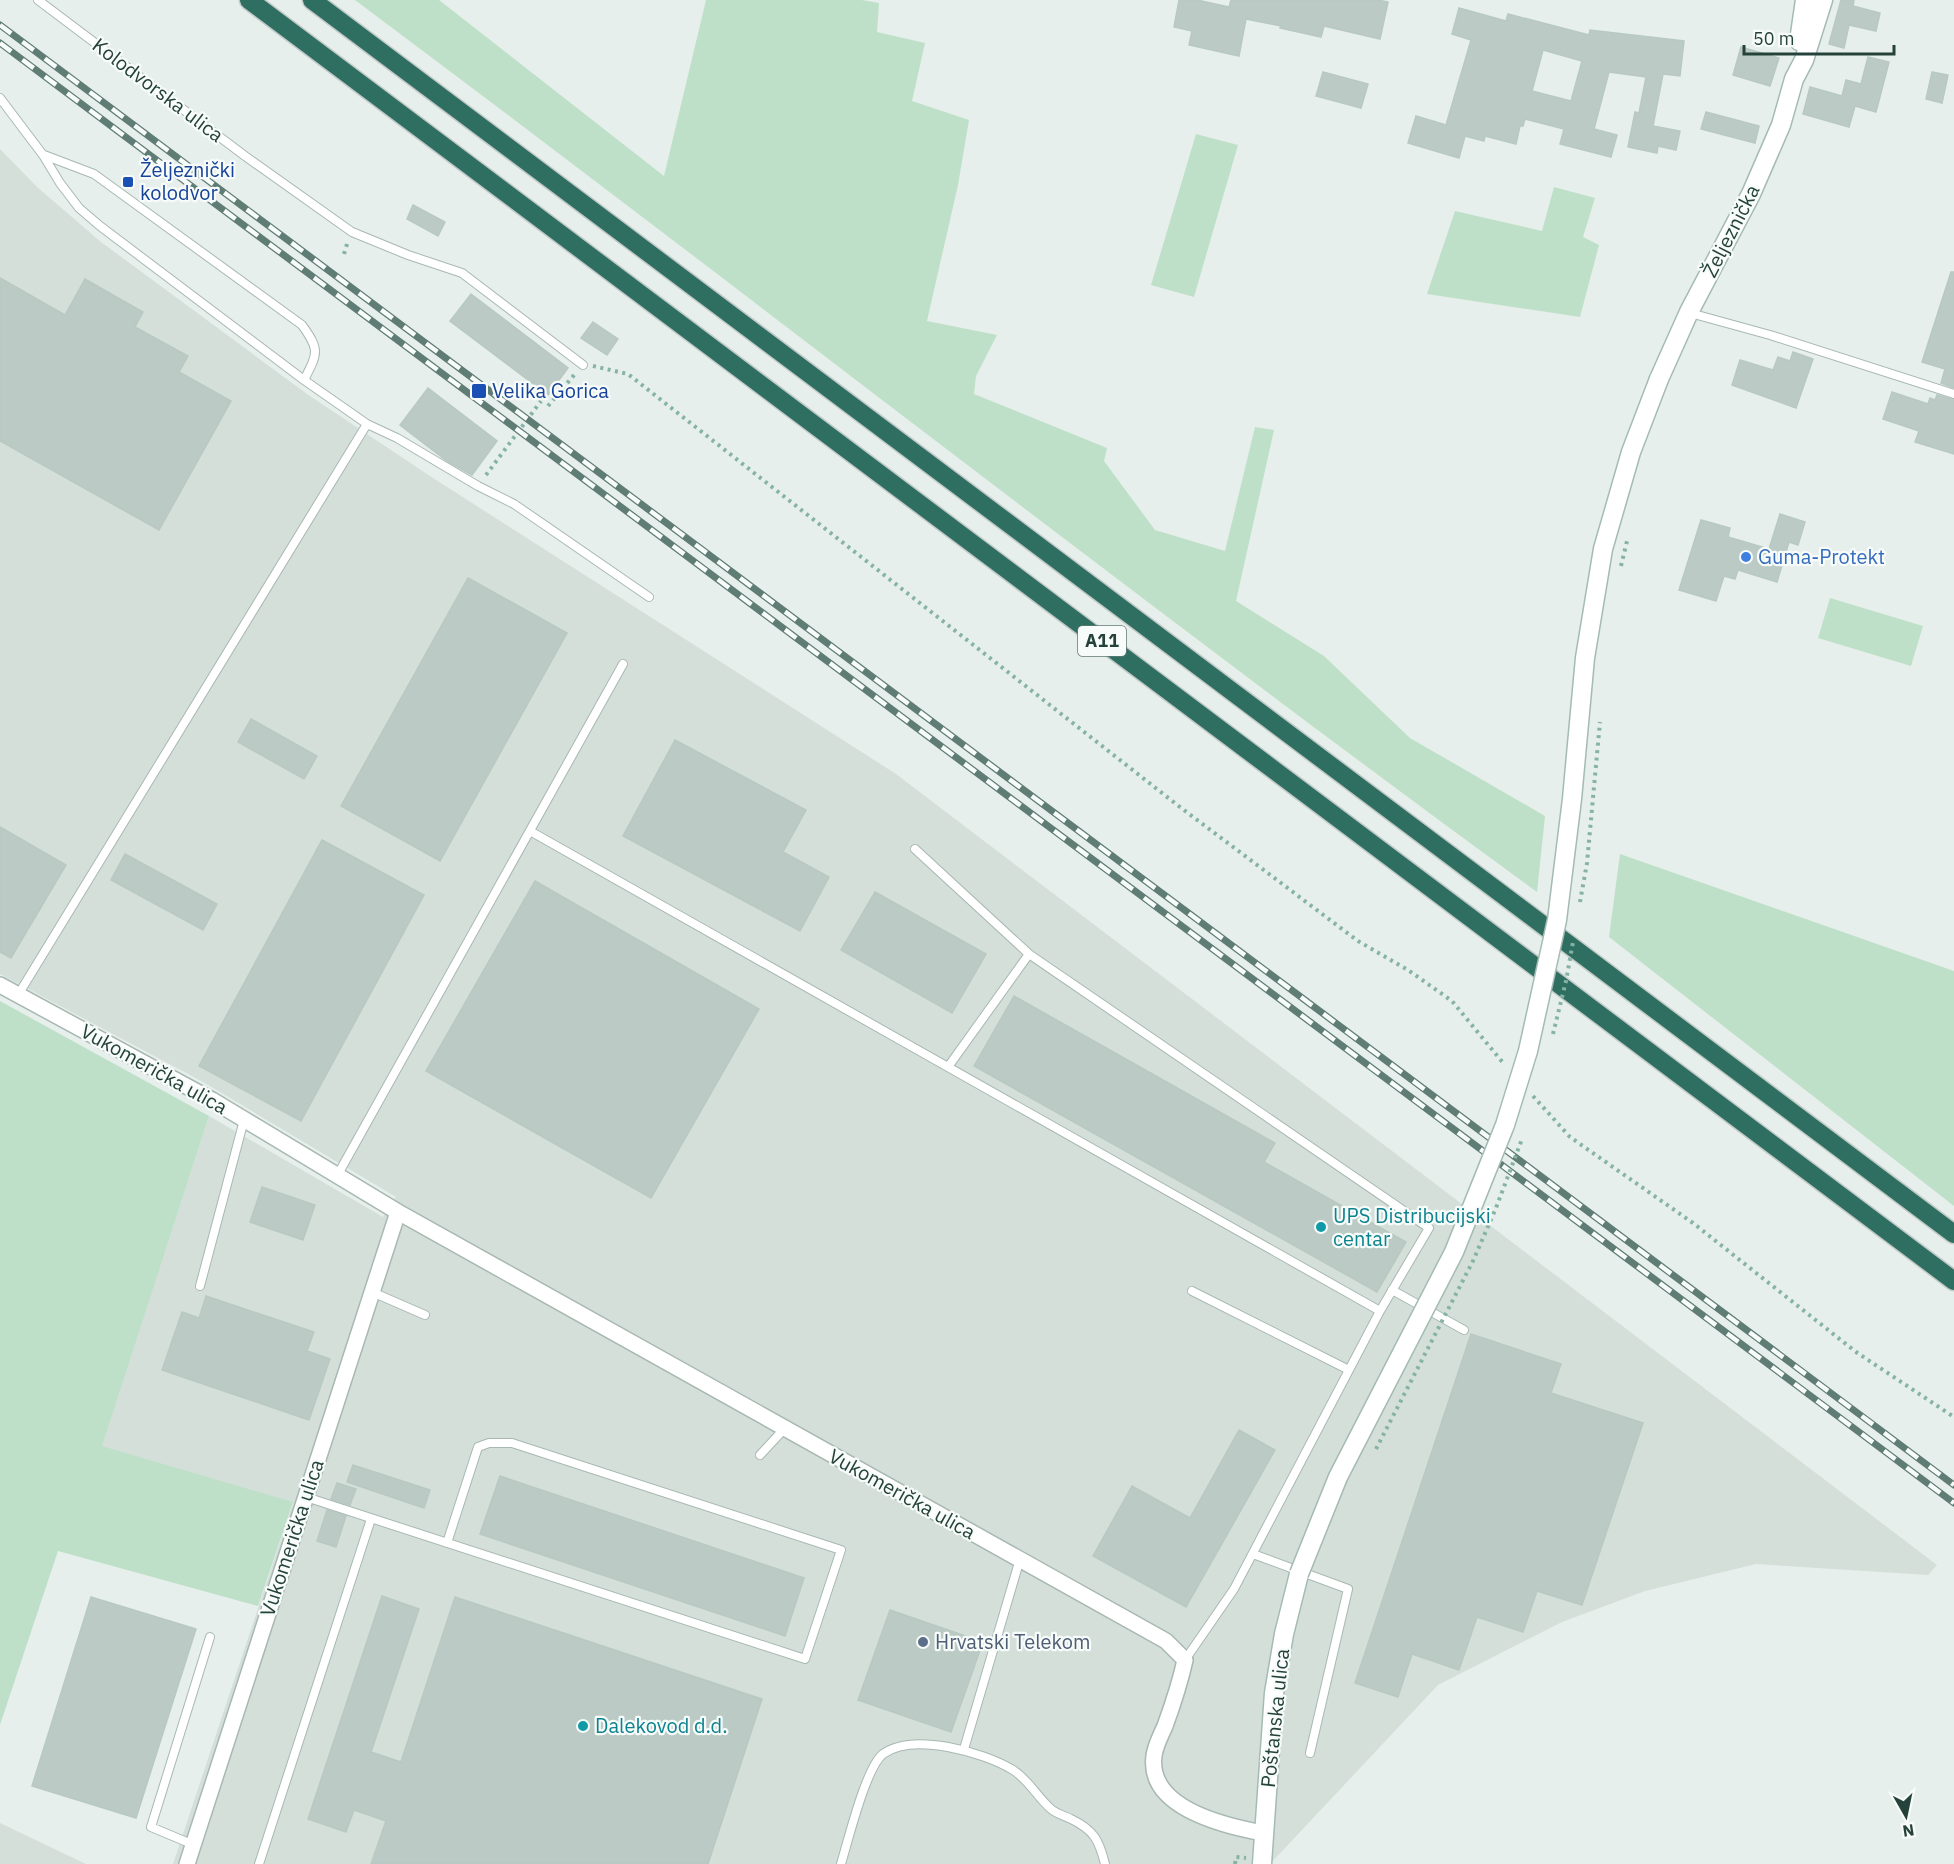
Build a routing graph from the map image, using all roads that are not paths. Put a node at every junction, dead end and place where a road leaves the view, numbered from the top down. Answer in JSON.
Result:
{"nodes":[{"id":1,"x":38,"y":0,"type":"edge"},
{"id":2,"x":249,"y":0,"type":"edge"},
{"id":3,"x":312,"y":0,"type":"edge"},
{"id":4,"x":1805,"y":0,"type":"edge"},
{"id":5,"x":1823,"y":0,"type":"edge"},
{"id":6,"x":1794,"y":79,"type":"junction"},
{"id":7,"x":0,"y":98,"type":"edge"},
{"id":8,"x":43,"y":155,"type":"junction"},
{"id":9,"x":1689,"y":312,"type":"junction"},
{"id":10,"x":583,"y":365,"type":"road end"},
{"id":11,"x":1659,"y":379,"type":"joint"},
{"id":12,"x":304,"y":380,"type":"junction"},
{"id":13,"x":1954,"y":394,"type":"edge"},
{"id":14,"x":367,"y":424,"type":"junction"},
{"id":15,"x":649,"y":597,"type":"dead end"},
{"id":16,"x":623,"y":664,"type":"dead end"},
{"id":17,"x":530,"y":831,"type":"junction"},
{"id":18,"x":915,"y":849,"type":"dead end"},
{"id":19,"x":1029,"y":954,"type":"junction"},
{"id":20,"x":0,"y":985,"type":"edge"},
{"id":21,"x":18,"y":995,"type":"junction"},
{"id":22,"x":948,"y":1067,"type":"junction"},
{"id":23,"x":244,"y":1120,"type":"junction"},
{"id":24,"x":337,"y":1176,"type":"junction"},
{"id":25,"x":398,"y":1212,"type":"junction"},
{"id":26,"x":1954,"y":1234,"type":"edge"},
{"id":27,"x":1954,"y":1281,"type":"edge"},
{"id":28,"x":200,"y":1286,"type":"dead end"},
{"id":29,"x":1392,"y":1290,"type":"junction"},
{"id":30,"x":1192,"y":1291,"type":"dead end"},
{"id":31,"x":372,"y":1292,"type":"junction"},
{"id":32,"x":1380,"y":1311,"type":"junction"},
{"id":33,"x":425,"y":1315,"type":"dead end"},
{"id":34,"x":1464,"y":1330,"type":"dead end"},
{"id":35,"x":1349,"y":1370,"type":"junction"},
{"id":36,"x":785,"y":1428,"type":"junction"},
{"id":37,"x":760,"y":1455,"type":"dead end"},
{"id":38,"x":306,"y":1497,"type":"junction"},
{"id":39,"x":371,"y":1519,"type":"junction"},
{"id":40,"x":447,"y":1543,"type":"junction"},
{"id":41,"x":1253,"y":1554,"type":"junction"},
{"id":42,"x":1020,"y":1559,"type":"junction"},
{"id":43,"x":210,"y":1637,"type":"dead end"},
{"id":44,"x":1185,"y":1660,"type":"junction"},
{"id":45,"x":964,"y":1749,"type":"junction"},
{"id":46,"x":1310,"y":1753,"type":"dead end"},
{"id":47,"x":1263,"y":1833,"type":"junction"},
{"id":48,"x":194,"y":1845,"type":"junction"},
{"id":49,"x":187,"y":1864,"type":"edge"},
{"id":50,"x":258,"y":1864,"type":"edge"},
{"id":51,"x":841,"y":1864,"type":"edge"},
{"id":52,"x":1105,"y":1864,"type":"edge"},
{"id":53,"x":1262,"y":1864,"type":"edge"}],
"edges":[{"from":1,"to":10,"type":"lane","name":"Kolodvorska ulica"},
{"from":2,"to":27,"type":"highway","number":"A11"},
{"from":3,"to":26,"type":"highway","number":"A11"},
{"from":4,"to":6,"type":"main road","name":"Željeznička"},
{"from":5,"to":6,"type":"main road","name":"Željeznička"},
{"from":6,"to":9,"type":"main road","name":"Željeznička"},
{"from":7,"to":8,"type":"lane"},
{"from":8,"to":12,"type":"lane"},
{"from":8,"to":12,"type":"lane"},
{"from":9,"to":11,"type":"main road","name":"Željeznička"},
{"from":9,"to":13,"type":"lane"},
{"from":11,"to":47,"type":"main road","name":"Poštanska ulica","bridge":true},
{"from":12,"to":14,"type":"lane"},
{"from":14,"to":15,"type":"lane"},
{"from":14,"to":21,"type":"lane"},
{"from":16,"to":17,"type":"lane"},
{"from":17,"to":22,"type":"lane"},
{"from":17,"to":24,"type":"lane"},
{"from":18,"to":19,"type":"lane"},
{"from":19,"to":22,"type":"lane"},
{"from":19,"to":29,"type":"lane"},
{"from":20,"to":21,"type":"street","name":"Vukomerička ulica"},
{"from":21,"to":23,"type":"street","name":"Vukomerička ulica"},
{"from":22,"to":32,"type":"lane"},
{"from":23,"to":24,"type":"street","name":"Vukomerička ulica"},
{"from":23,"to":28,"type":"lane"},
{"from":24,"to":25,"type":"street","name":"Vukomerička ulica"},
{"from":25,"to":31,"type":"street","name":"Vukomerička ulica"},
{"from":25,"to":36,"type":"street","name":"Vukomerička ulica"},
{"from":29,"to":32,"type":"lane"},
{"from":29,"to":34,"type":"lane"},
{"from":30,"to":35,"type":"lane"},
{"from":31,"to":33,"type":"lane"},
{"from":31,"to":38,"type":"street","name":"Vukomerička ulica"},
{"from":32,"to":35,"type":"lane"},
{"from":35,"to":41,"type":"lane"},
{"from":36,"to":37,"type":"lane"},
{"from":36,"to":42,"type":"street","name":"Vukomerička ulica"},
{"from":38,"to":39,"type":"lane"},
{"from":38,"to":48,"type":"street","name":"Vukomerička ulica"},
{"from":39,"to":40,"type":"lane"},
{"from":39,"to":50,"type":"lane"},
{"from":40,"to":40,"type":"lane"},
{"from":41,"to":44,"type":"lane"},
{"from":41,"to":46,"type":"lane"},
{"from":42,"to":44,"type":"street","name":"Vukomerička ulica"},
{"from":42,"to":45,"type":"lane"},
{"from":43,"to":48,"type":"lane"},
{"from":44,"to":47,"type":"street"},
{"from":45,"to":51,"type":"lane"},
{"from":45,"to":52,"type":"lane"},
{"from":47,"to":53,"type":"main road","name":"Poštanska ulica"},
{"from":48,"to":49,"type":"street","name":"Vukomerička ulica"}]}
